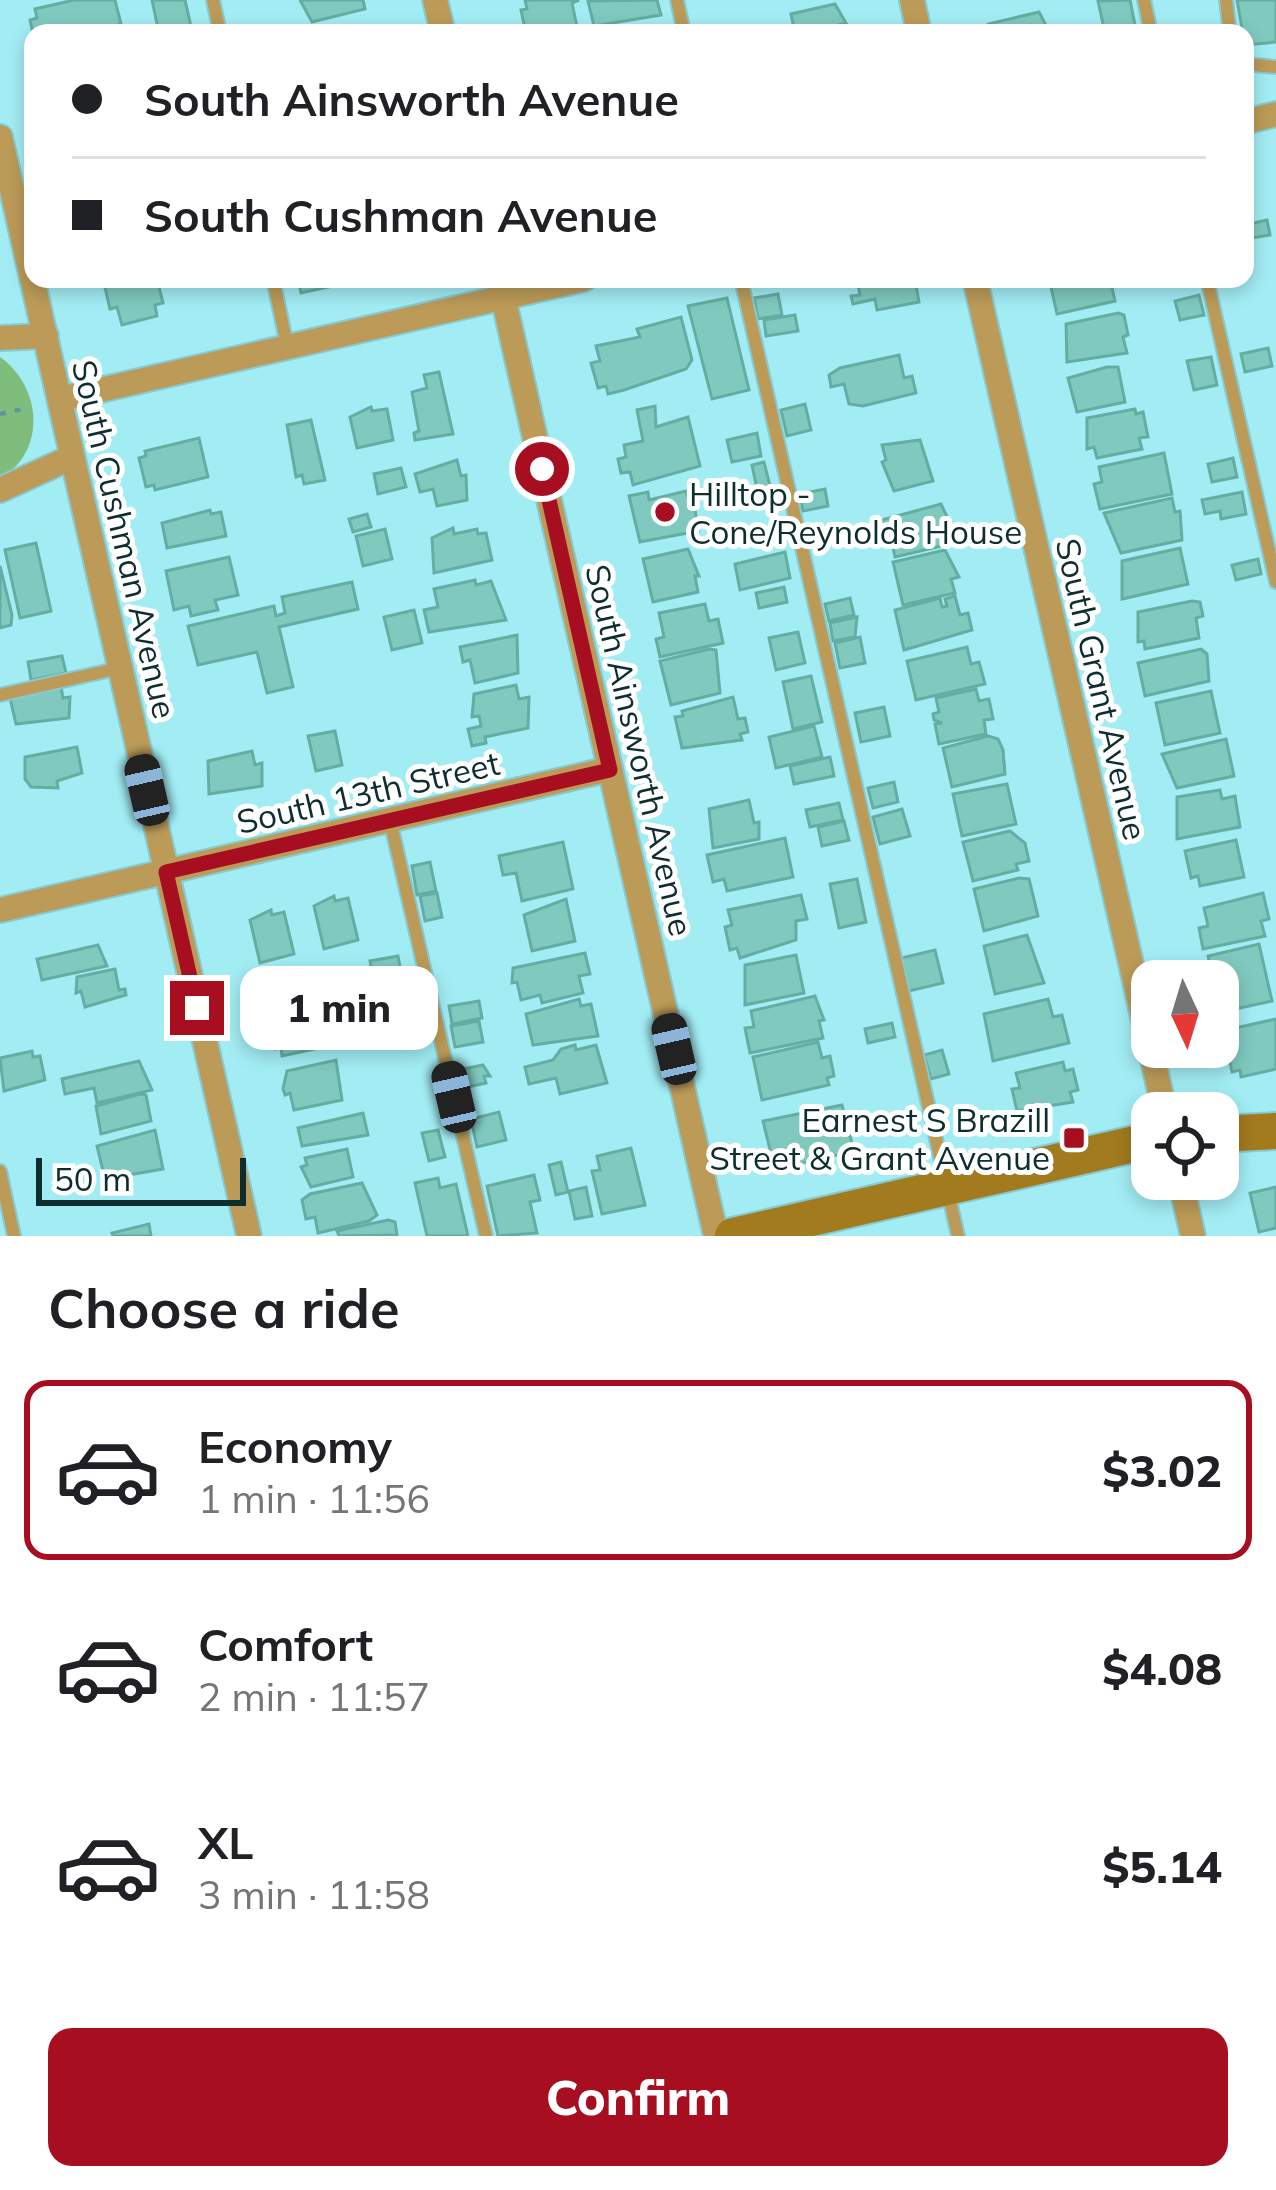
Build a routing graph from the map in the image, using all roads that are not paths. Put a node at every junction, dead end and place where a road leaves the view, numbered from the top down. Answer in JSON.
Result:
{"nodes":[{"id":1,"x":0,"y":137,"type":"edge"},
{"id":2,"x":24,"y":241,"type":"edge"},
{"id":3,"x":35,"y":288,"type":"edge"},
{"id":4,"x":275,"y":288,"type":"edge"},
{"id":5,"x":501,"y":288,"type":"edge"},
{"id":6,"x":743,"y":288,"type":"edge"},
{"id":7,"x":977,"y":288,"type":"edge"},
{"id":8,"x":1209,"y":288,"type":"edge"},
{"id":9,"x":46,"y":336,"type":"junction"},
{"id":10,"x":0,"y":338,"type":"edge"},
{"id":11,"x":286,"y":345,"type":"junction"},
{"id":12,"x":61,"y":399,"type":"junction"},
{"id":13,"x":72,"y":457,"type":"junction"},
{"id":14,"x":0,"y":490,"type":"edge"},
{"id":15,"x":1276,"y":582,"type":"edge"},
{"id":16,"x":119,"y":668,"type":"junction"},
{"id":17,"x":0,"y":695,"type":"edge"},
{"id":18,"x":610,"y":770,"type":"junction"},
{"id":19,"x":390,"y":820,"type":"junction"},
{"id":20,"x":166,"y":872,"type":"junction"},
{"id":21,"x":0,"y":910,"type":"edge"},
{"id":22,"x":1160,"y":1092,"type":"edge"},
{"id":23,"x":1276,"y":1131,"type":"edge"},
{"id":24,"x":1239,"y":1133,"type":"edge"},
{"id":25,"x":1131,"y":1145,"type":"edge"},
{"id":26,"x":0,"y":1171,"type":"edge"},
{"id":27,"x":947,"y":1187,"type":"junction"},
{"id":28,"x":1185,"y":1200,"type":"edge"},
{"id":29,"x":14,"y":1236,"type":"edge"},
{"id":30,"x":248,"y":1236,"type":"edge"},
{"id":31,"x":486,"y":1236,"type":"edge"},
{"id":32,"x":716,"y":1236,"type":"edge"},
{"id":33,"x":733,"y":1236,"type":"edge"},
{"id":34,"x":958,"y":1236,"type":"edge"},
{"id":35,"x":1193,"y":1236,"type":"edge"}],
"edges":[{"from":1,"to":2,"type":"street","name":"South Cushman Avenue"},
{"from":3,"to":9,"type":"street","name":"South Cushman Avenue"},
{"from":4,"to":11,"type":"lane"},
{"from":5,"to":11,"type":"street"},
{"from":5,"to":18,"type":"street","name":"South Ainsworth Avenue"},
{"from":6,"to":27,"type":"lane"},
{"from":7,"to":22,"type":"street","name":"South Grant Avenue"},
{"from":8,"to":15,"type":"lane"},
{"from":9,"to":10,"type":"street"},
{"from":9,"to":12,"type":"street","name":"South Cushman Avenue"},
{"from":11,"to":12,"type":"street"},
{"from":12,"to":13,"type":"street","name":"South Cushman Avenue"},
{"from":13,"to":14,"type":"street"},
{"from":13,"to":16,"type":"street","name":"South Cushman Avenue"},
{"from":16,"to":17,"type":"lane"},
{"from":16,"to":20,"type":"street","name":"South Cushman Avenue"},
{"from":18,"to":19,"type":"street","name":"South 13th Street"},
{"from":18,"to":32,"type":"street","name":"South Ainsworth Avenue"},
{"from":19,"to":20,"type":"street","name":"South 13th Street"},
{"from":19,"to":31,"type":"lane"},
{"from":20,"to":21,"type":"street","name":"South 13th Street"},
{"from":20,"to":30,"type":"street","name":"South Cushman Avenue"},
{"from":23,"to":24,"type":"street"},
{"from":25,"to":27,"type":"street"},
{"from":26,"to":29,"type":"lane"},
{"from":27,"to":33,"type":"street"},
{"from":27,"to":34,"type":"lane"},
{"from":28,"to":35,"type":"street"}]}
